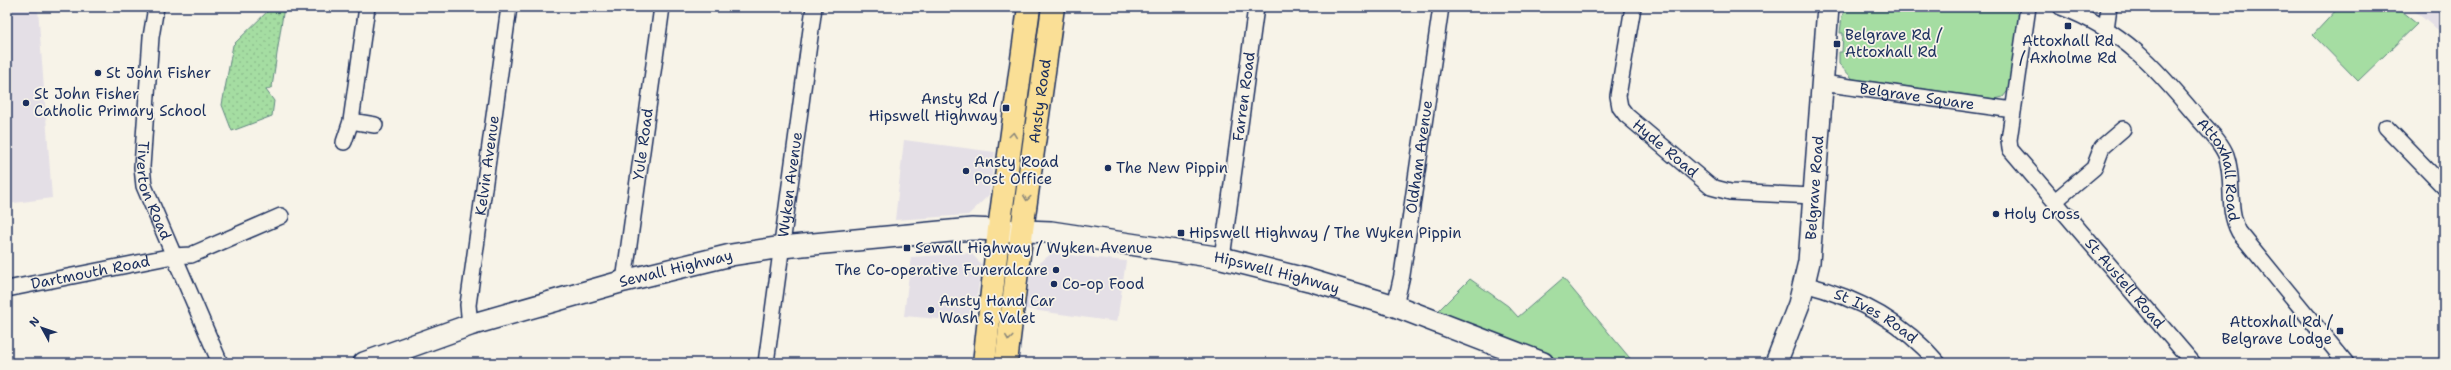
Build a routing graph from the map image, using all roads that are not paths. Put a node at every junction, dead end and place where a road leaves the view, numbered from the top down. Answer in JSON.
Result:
{"nodes":[{"id":1,"x":156,"y":7,"type":"edge"},
{"id":2,"x":367,"y":7,"type":"edge"},
{"id":3,"x":508,"y":7,"type":"edge"},
{"id":4,"x":662,"y":7,"type":"edge"},
{"id":5,"x":814,"y":7,"type":"edge"},
{"id":6,"x":1029,"y":7,"type":"edge"},
{"id":7,"x":1053,"y":7,"type":"edge"},
{"id":8,"x":1256,"y":7,"type":"edge"},
{"id":9,"x":1441,"y":7,"type":"edge"},
{"id":10,"x":1633,"y":7,"type":"edge"},
{"id":11,"x":1828,"y":7,"type":"edge"},
{"id":12,"x":2028,"y":7,"type":"edge"},
{"id":13,"x":2061,"y":7,"type":"edge"},
{"id":14,"x":2109,"y":7,"type":"edge"},
{"id":15,"x":2106,"y":29,"type":"junction"},
{"id":16,"x":1822,"y":83,"type":"junction"},
{"id":17,"x":2013,"y":110,"type":"junction"},
{"id":18,"x":351,"y":121,"type":"junction"},
{"id":19,"x":375,"y":125,"type":"dead end"},
{"id":20,"x":2386,"y":127,"type":"dead end"},
{"id":21,"x":2123,"y":129,"type":"dead end"},
{"id":22,"x":344,"y":142,"type":"dead end"},
{"id":23,"x":2444,"y":187,"type":"edge"},
{"id":24,"x":1813,"y":196,"type":"junction"},
{"id":25,"x":2055,"y":201,"type":"junction"},
{"id":26,"x":281,"y":216,"type":"dead end"},
{"id":27,"x":999,"y":229,"type":"junction"},
{"id":28,"x":1022,"y":230,"type":"junction"},
{"id":29,"x":782,"y":247,"type":"junction"},
{"id":30,"x":174,"y":256,"type":"junction"},
{"id":31,"x":1222,"y":258,"type":"junction"},
{"id":32,"x":624,"y":281,"type":"junction"},
{"id":33,"x":1804,"y":284,"type":"junction"},
{"id":34,"x":7,"y":289,"type":"edge"},
{"id":35,"x":1395,"y":306,"type":"junction"},
{"id":36,"x":470,"y":325,"type":"junction"},
{"id":37,"x":220,"y":363,"type":"edge"},
{"id":38,"x":364,"y":363,"type":"edge"},
{"id":39,"x":766,"y":363,"type":"edge"},
{"id":40,"x":984,"y":363,"type":"edge"},
{"id":41,"x":1006,"y":363,"type":"edge"},
{"id":42,"x":1543,"y":363,"type":"edge"},
{"id":43,"x":1776,"y":363,"type":"edge"},
{"id":44,"x":1938,"y":363,"type":"edge"},
{"id":45,"x":2193,"y":363,"type":"edge"},
{"id":46,"x":2346,"y":363,"type":"edge"}],
"edges":[{"from":1,"to":30,"type":"street","name":"Tiverton Road"},
{"from":2,"to":18,"type":"street"},
{"from":3,"to":36,"type":"street","name":"Kelvin Avenue"},
{"from":4,"to":32,"type":"street","name":"Yule Road"},
{"from":5,"to":29,"type":"street","name":"Wyken Avenue"},
{"from":27,"to":6,"type":"highway","name":"Ansty Road","one_way":true},
{"from":7,"to":28,"type":"highway","name":"Ansty Road","one_way":true},
{"from":8,"to":31,"type":"street","name":"Farren Road"},
{"from":9,"to":35,"type":"street","name":"Oldham Avenue"},
{"from":10,"to":24,"type":"street","name":"Hyde Road"},
{"from":11,"to":16,"type":"street","name":"Belgrave Road"},
{"from":12,"to":17,"type":"street","name":"St Austell Road"},
{"from":13,"to":15,"type":"street","name":"Attoxhall Road"},
{"from":14,"to":15,"type":"street"},
{"from":15,"to":46,"type":"street","name":"Attoxhall Road"},
{"from":16,"to":17,"type":"street","name":"Belgrave Square"},
{"from":16,"to":24,"type":"street","name":"Belgrave Road"},
{"from":17,"to":25,"type":"street","name":"St Austell Road"},
{"from":18,"to":19,"type":"street"},
{"from":18,"to":22,"type":"street"},
{"from":20,"to":23,"type":"street"},
{"from":21,"to":25,"type":"street"},
{"from":24,"to":33,"type":"street","name":"Belgrave Road"},
{"from":25,"to":45,"type":"street","name":"St Austell Road"},
{"from":26,"to":30,"type":"street","name":"Dartmouth Road"},
{"from":27,"to":28,"type":"street","name":"Hipswell Highway"},
{"from":27,"to":29,"type":"street","name":"Sewall Highway"},
{"from":27,"to":40,"type":"highway","name":"Ansty Road"},
{"from":28,"to":31,"type":"street","name":"Hipswell Highway"},
{"from":28,"to":41,"type":"highway","name":"Ansty Road","one_way":true},
{"from":29,"to":32,"type":"street","name":"Sewall Highway"},
{"from":29,"to":39,"type":"street","name":"Wyken Avenue"},
{"from":30,"to":34,"type":"street","name":"Dartmouth Road"},
{"from":30,"to":37,"type":"street","name":"Tiverton Road"},
{"from":31,"to":35,"type":"street","name":"Hipswell Highway"},
{"from":32,"to":36,"type":"street","name":"Sewall Highway"},
{"from":33,"to":43,"type":"street","name":"Belgrave Road"},
{"from":33,"to":44,"type":"street","name":"St Ives Road"},
{"from":35,"to":42,"type":"street","name":"Hipswell Highway"},
{"from":36,"to":38,"type":"street","name":"Sewall Highway"}]}
